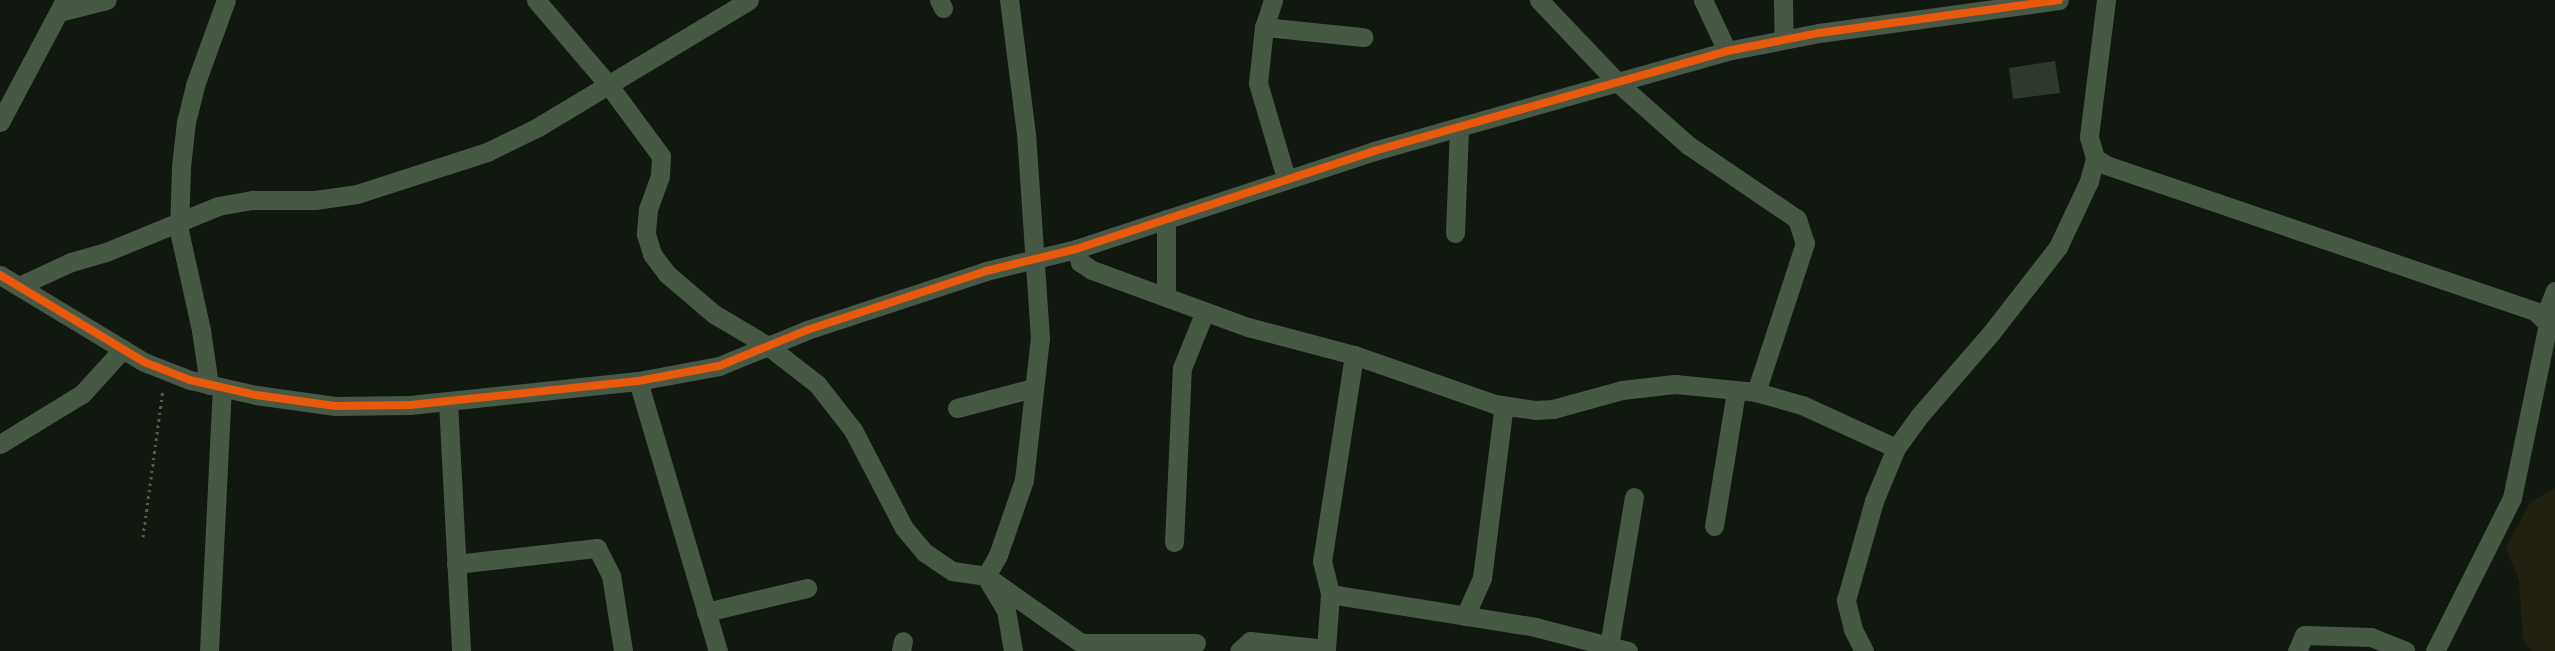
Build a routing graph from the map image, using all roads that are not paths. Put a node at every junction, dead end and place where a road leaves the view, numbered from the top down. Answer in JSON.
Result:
{"nodes":[{"id":1,"x":107,"y":0,"type":"edge"},
{"id":2,"x":226,"y":0,"type":"edge"},
{"id":3,"x":536,"y":0,"type":"edge"},
{"id":4,"x":749,"y":0,"type":"edge"},
{"id":5,"x":1009,"y":0,"type":"edge"},
{"id":6,"x":1273,"y":0,"type":"edge"},
{"id":7,"x":1539,"y":0,"type":"edge"},
{"id":8,"x":1703,"y":0,"type":"edge"},
{"id":9,"x":1783,"y":0,"type":"edge"},
{"id":10,"x":2059,"y":0,"type":"edge"},
{"id":11,"x":2106,"y":0,"type":"edge"},
{"id":12,"x":62,"y":6,"type":"edge"},
{"id":13,"x":1264,"y":27,"type":"junction"},
{"id":14,"x":1363,"y":37,"type":"dead end"},
{"id":15,"x":1784,"y":39,"type":"junction"},
{"id":16,"x":1727,"y":51,"type":"junction"},
{"id":17,"x":1617,"y":82,"type":"junction"},
{"id":18,"x":607,"y":83,"type":"junction"},
{"id":19,"x":0,"y":122,"type":"edge"},
{"id":20,"x":1458,"y":128,"type":"junction"},
{"id":21,"x":2095,"y":158,"type":"junction"},
{"id":22,"x":1286,"y":178,"type":"junction"},
{"id":23,"x":180,"y":219,"type":"junction"},
{"id":24,"x":1166,"y":219,"type":"junction"},
{"id":25,"x":1455,"y":233,"type":"dead end"},
{"id":26,"x":1076,"y":249,"type":"junction"},
{"id":27,"x":1036,"y":259,"type":"junction"},
{"id":28,"x":0,"y":275,"type":"edge"},
{"id":29,"x":19,"y":286,"type":"junction"},
{"id":30,"x":2555,"y":291,"type":"edge"},
{"id":31,"x":1166,"y":296,"type":"junction"},
{"id":32,"x":1205,"y":311,"type":"junction"},
{"id":33,"x":2549,"y":316,"type":"edge"},
{"id":34,"x":768,"y":346,"type":"junction"},
{"id":35,"x":123,"y":349,"type":"junction"},
{"id":36,"x":1354,"y":355,"type":"junction"},
{"id":37,"x":638,"y":381,"type":"junction"},
{"id":38,"x":216,"y":386,"type":"junction"},
{"id":39,"x":1033,"y":388,"type":"junction"},
{"id":40,"x":1736,"y":390,"type":"junction"},
{"id":41,"x":1756,"y":392,"type":"junction"},
{"id":42,"x":448,"y":402,"type":"junction"},
{"id":43,"x":1504,"y":406,"type":"junction"},
{"id":44,"x":957,"y":408,"type":"dead end"},
{"id":45,"x":0,"y":444,"type":"edge"},
{"id":46,"x":1896,"y":448,"type":"junction"},
{"id":47,"x":1634,"y":497,"type":"dead end"},
{"id":48,"x":1714,"y":526,"type":"dead end"},
{"id":49,"x":1174,"y":542,"type":"dead end"},
{"id":50,"x":456,"y":564,"type":"junction"},
{"id":51,"x":986,"y":576,"type":"junction"},
{"id":52,"x":807,"y":588,"type":"dead end"},
{"id":53,"x":1330,"y":594,"type":"junction"},
{"id":54,"x":706,"y":612,"type":"junction"},
{"id":55,"x":1465,"y":616,"type":"junction"},
{"id":56,"x":1196,"y":643,"type":"dead end"},
{"id":57,"x":1609,"y":646,"type":"junction"},
{"id":58,"x":209,"y":651,"type":"edge"},
{"id":59,"x":461,"y":651,"type":"edge"},
{"id":60,"x":623,"y":651,"type":"edge"},
{"id":61,"x":718,"y":651,"type":"edge"},
{"id":62,"x":1014,"y":651,"type":"edge"},
{"id":63,"x":1240,"y":651,"type":"edge"},
{"id":64,"x":1628,"y":651,"type":"edge"},
{"id":65,"x":1864,"y":651,"type":"edge"},
{"id":66,"x":2297,"y":651,"type":"edge"},
{"id":67,"x":2406,"y":651,"type":"edge"},
{"id":68,"x":2435,"y":651,"type":"edge"}],
"edges":[{"from":1,"to":12,"type":"street"},
{"from":2,"to":23,"type":"street"},
{"from":3,"to":18,"type":"street"},
{"from":4,"to":18,"type":"street"},
{"from":5,"to":27,"type":"street"},
{"from":6,"to":13,"type":"street"},
{"from":7,"to":17,"type":"street"},
{"from":8,"to":16,"type":"street"},
{"from":9,"to":15,"type":"street"},
{"from":10,"to":15,"type":"street"},
{"from":11,"to":21,"type":"street"},
{"from":12,"to":19,"type":"street"},
{"from":13,"to":14,"type":"street"},
{"from":13,"to":22,"type":"street"},
{"from":15,"to":16,"type":"street"},
{"from":16,"to":17,"type":"street"},
{"from":17,"to":20,"type":"street"},
{"from":17,"to":41,"type":"street"},
{"from":18,"to":23,"type":"street"},
{"from":18,"to":34,"type":"street"},
{"from":20,"to":22,"type":"street"},
{"from":20,"to":25,"type":"street"},
{"from":21,"to":33,"type":"street"},
{"from":21,"to":46,"type":"street"},
{"from":22,"to":24,"type":"street"},
{"from":23,"to":29,"type":"street"},
{"from":23,"to":38,"type":"street"},
{"from":24,"to":26,"type":"street"},
{"from":24,"to":31,"type":"street"},
{"from":26,"to":27,"type":"street"},
{"from":26,"to":31,"type":"street"},
{"from":27,"to":34,"type":"street"},
{"from":27,"to":39,"type":"street"},
{"from":28,"to":29,"type":"street"},
{"from":29,"to":35,"type":"street"},
{"from":30,"to":33,"type":"street"},
{"from":31,"to":32,"type":"street"},
{"from":32,"to":36,"type":"street"},
{"from":32,"to":49,"type":"street"},
{"from":33,"to":68,"type":"street"},
{"from":34,"to":37,"type":"street"},
{"from":34,"to":51,"type":"street"},
{"from":35,"to":38,"type":"street"},
{"from":35,"to":45,"type":"street"},
{"from":36,"to":43,"type":"street"},
{"from":36,"to":53,"type":"street"},
{"from":37,"to":42,"type":"street"},
{"from":37,"to":54,"type":"street"},
{"from":38,"to":42,"type":"street"},
{"from":38,"to":58,"type":"street"},
{"from":39,"to":44,"type":"street"},
{"from":39,"to":51,"type":"street"},
{"from":40,"to":41,"type":"street"},
{"from":40,"to":43,"type":"street"},
{"from":40,"to":48,"type":"street"},
{"from":41,"to":46,"type":"street"},
{"from":42,"to":50,"type":"street"},
{"from":43,"to":55,"type":"street"},
{"from":46,"to":65,"type":"street"},
{"from":47,"to":57,"type":"street"},
{"from":50,"to":59,"type":"street"},
{"from":50,"to":60,"type":"street"},
{"from":51,"to":56,"type":"street"},
{"from":51,"to":62,"type":"street"},
{"from":52,"to":54,"type":"street"},
{"from":53,"to":55,"type":"street"},
{"from":53,"to":63,"type":"street"},
{"from":54,"to":61,"type":"street"},
{"from":55,"to":57,"type":"street"},
{"from":57,"to":64,"type":"street"},
{"from":66,"to":67,"type":"street"}]}
